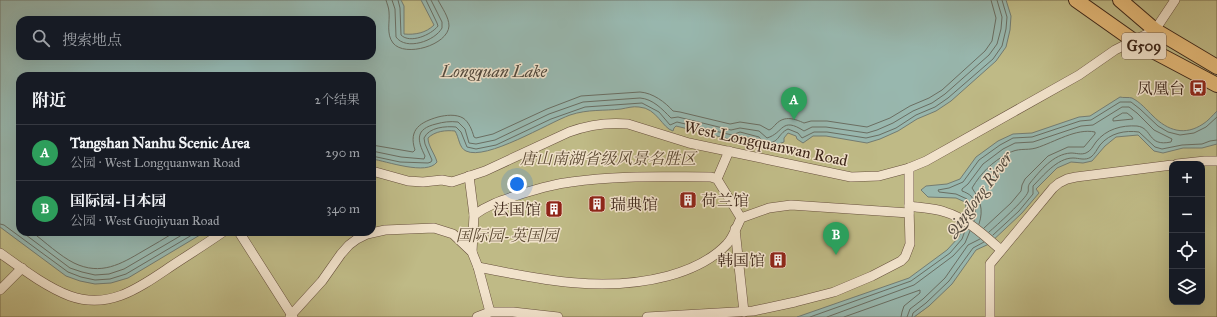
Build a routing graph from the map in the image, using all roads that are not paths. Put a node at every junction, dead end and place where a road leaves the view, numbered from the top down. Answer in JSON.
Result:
{"nodes":[{"id":1,"x":1076,"y":0,"type":"edge"},
{"id":2,"x":1120,"y":0,"type":"edge"},
{"id":3,"x":1175,"y":0,"type":"edge"},
{"id":4,"x":1155,"y":30,"type":"junction"},
{"id":5,"x":1134,"y":41,"type":"junction"},
{"id":6,"x":1217,"y":67,"type":"edge"},
{"id":7,"x":1217,"y":85,"type":"edge"},
{"id":8,"x":729,"y":151,"type":"junction"},
{"id":9,"x":1205,"y":161,"type":"edge"},
{"id":10,"x":1217,"y":161,"type":"edge"},
{"id":11,"x":1169,"y":165,"type":"edge"},
{"id":12,"x":909,"y":168,"type":"junction"},
{"id":13,"x":376,"y":172,"type":"edge"},
{"id":14,"x":470,"y":176,"type":"junction"},
{"id":15,"x":717,"y":179,"type":"junction"},
{"id":16,"x":909,"y":210,"type":"junction"},
{"id":17,"x":474,"y":215,"type":"junction"},
{"id":18,"x":741,"y":218,"type":"junction"},
{"id":19,"x":735,"y":229,"type":"junction"},
{"id":20,"x":376,"y":232,"type":"edge"},
{"id":21,"x":217,"y":236,"type":"edge"},
{"id":22,"x":241,"y":236,"type":"edge"},
{"id":23,"x":362,"y":236,"type":"edge"},
{"id":24,"x":1001,"y":250,"type":"junction"},
{"id":25,"x":472,"y":252,"type":"junction"},
{"id":26,"x":0,"y":253,"type":"edge"},
{"id":27,"x":478,"y":267,"type":"junction"},
{"id":28,"x":22,"y":268,"type":"junction"},
{"id":29,"x":0,"y":290,"type":"edge"},
{"id":30,"x":490,"y":312,"type":"junction"},
{"id":31,"x":744,"y":312,"type":"junction"},
{"id":32,"x":292,"y":316,"type":"edge"},
{"id":33,"x":477,"y":317,"type":"edge"},
{"id":34,"x":558,"y":317,"type":"edge"},
{"id":35,"x":648,"y":317,"type":"edge"},
{"id":36,"x":990,"y":317,"type":"edge"}],
"edges":[{"from":1,"to":5,"type":"highway","number":"G509"},
{"from":2,"to":4,"type":"highway","number":"G509"},
{"from":3,"to":4,"type":"street"},
{"from":4,"to":5,"type":"street","name":"West Longquanwan Road"},
{"from":4,"to":6,"type":"highway","number":"G509"},
{"from":5,"to":7,"type":"highway","number":"G509"},
{"from":5,"to":12,"type":"street","name":"West Longquanwan Road"},
{"from":8,"to":12,"type":"street","name":"West Longquanwan Road"},
{"from":8,"to":14,"type":"street","name":"West Longquanwan Road"},
{"from":8,"to":15,"type":"street"},
{"from":9,"to":10,"type":"street"},
{"from":11,"to":24,"type":"street"},
{"from":12,"to":16,"type":"street"},
{"from":13,"to":14,"type":"street","name":"West Longquanwan Road"},
{"from":14,"to":17,"type":"street"},
{"from":15,"to":17,"type":"street"},
{"from":15,"to":18,"type":"street"},
{"from":16,"to":18,"type":"street"},
{"from":16,"to":24,"type":"street"},
{"from":16,"to":31,"type":"street"},
{"from":17,"to":25,"type":"street"},
{"from":18,"to":19,"type":"street"},
{"from":19,"to":27,"type":"street"},
{"from":19,"to":31,"type":"street"},
{"from":20,"to":25,"type":"street"},
{"from":21,"to":28,"type":"street"},
{"from":22,"to":32,"type":"street"},
{"from":23,"to":32,"type":"street"},
{"from":24,"to":36,"type":"street"},
{"from":25,"to":27,"type":"street"},
{"from":26,"to":28,"type":"street"},
{"from":27,"to":30,"type":"street"},
{"from":28,"to":29,"type":"street"},
{"from":30,"to":33,"type":"street"},
{"from":30,"to":34,"type":"street"},
{"from":31,"to":35,"type":"street"}]}
